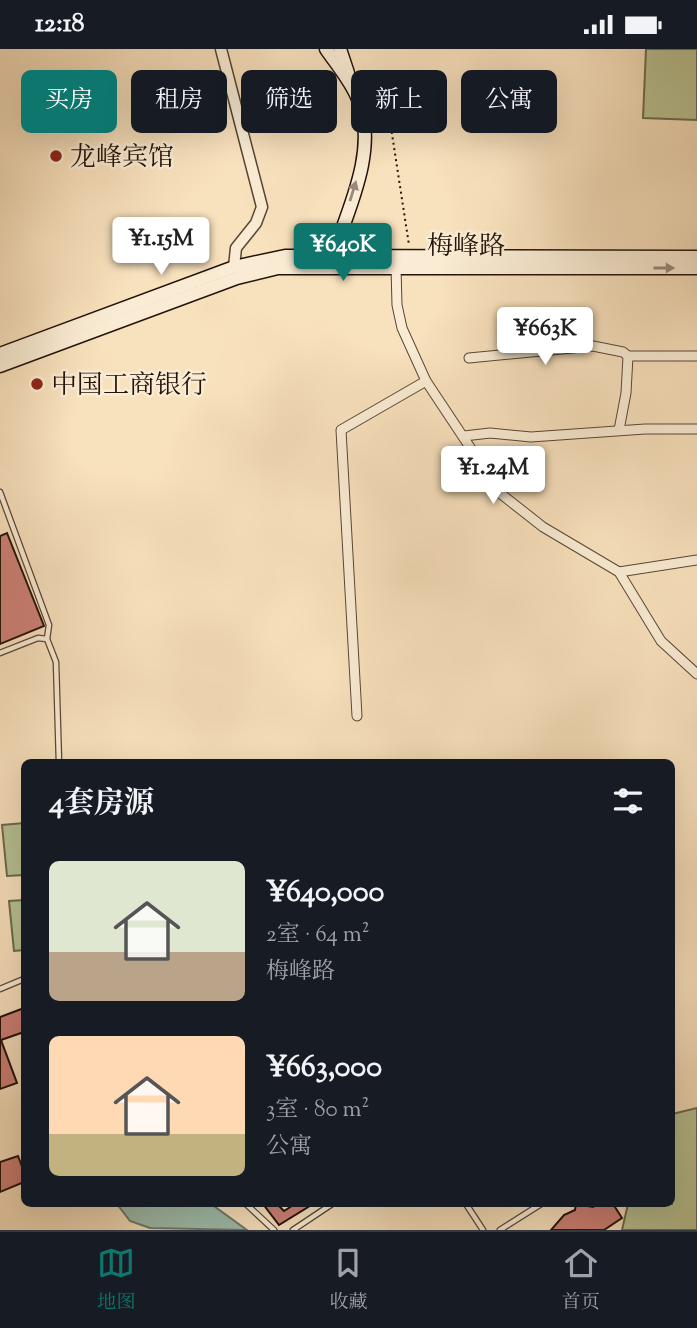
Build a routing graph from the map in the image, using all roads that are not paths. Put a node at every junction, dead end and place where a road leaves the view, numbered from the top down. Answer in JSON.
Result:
{"nodes":[{"id":1,"x":221,"y":49,"type":"edge"},
{"id":2,"x":326,"y":49,"type":"edge"},
{"id":3,"x":340,"y":49,"type":"edge"},
{"id":4,"x":351,"y":81,"type":"edge"},
{"id":5,"x":351,"y":84,"type":"edge"},
{"id":6,"x":364,"y":133,"type":"edge"},
{"id":7,"x":697,"y":257,"type":"edge"},
{"id":8,"x":331,"y":261,"type":"junction"},
{"id":9,"x":234,"y":267,"type":"junction"},
{"id":10,"x":396,"y":268,"type":"junction"},
{"id":11,"x":697,"y":268,"type":"edge"},
{"id":12,"x":0,"y":354,"type":"edge"},
{"id":13,"x":628,"y":356,"type":"junction"},
{"id":14,"x":697,"y":356,"type":"edge"},
{"id":15,"x":469,"y":358,"type":"dead end"},
{"id":16,"x":0,"y":366,"type":"edge"},
{"id":17,"x":426,"y":381,"type":"junction"},
{"id":18,"x":697,"y":429,"type":"edge"},
{"id":19,"x":620,"y":430,"type":"junction"},
{"id":20,"x":464,"y":436,"type":"junction"},
{"id":21,"x":0,"y":492,"type":"edge"},
{"id":22,"x":697,"y":560,"type":"edge"},
{"id":23,"x":619,"y":572,"type":"junction"},
{"id":24,"x":47,"y":639,"type":"junction"},
{"id":25,"x":0,"y":653,"type":"edge"},
{"id":26,"x":697,"y":674,"type":"edge"},
{"id":27,"x":357,"y":716,"type":"dead end"},
{"id":28,"x":59,"y":759,"type":"edge"},
{"id":29,"x":21,"y":980,"type":"edge"},
{"id":30,"x":0,"y":989,"type":"edge"},
{"id":31,"x":249,"y":1207,"type":"edge"},
{"id":32,"x":328,"y":1207,"type":"edge"},
{"id":33,"x":468,"y":1207,"type":"edge"},
{"id":34,"x":536,"y":1207,"type":"edge"},
{"id":35,"x":274,"y":1230,"type":"edge"},
{"id":36,"x":293,"y":1230,"type":"edge"},
{"id":37,"x":483,"y":1230,"type":"edge"},
{"id":38,"x":500,"y":1230,"type":"edge"}],
"edges":[{"from":1,"to":9,"type":"street"},
{"from":2,"to":5,"type":"main road"},
{"from":3,"to":4,"type":"main road"},
{"from":8,"to":6,"type":"main road","one_way":true},
{"from":7,"to":8,"type":"main road","name":"梅峰路"},
{"from":8,"to":9,"type":"main road","name":"梅峰路"},
{"from":8,"to":10,"type":"main road","name":"梅峰路"},
{"from":8,"to":16,"type":"main road","name":"梅峰路"},
{"from":9,"to":12,"type":"main road","name":"梅峰路"},
{"from":10,"to":11,"type":"main road","name":"梅峰路","one_way":true},
{"from":10,"to":17,"type":"street"},
{"from":13,"to":14,"type":"street"},
{"from":13,"to":15,"type":"street"},
{"from":13,"to":19,"type":"street"},
{"from":17,"to":20,"type":"street"},
{"from":17,"to":27,"type":"street"},
{"from":18,"to":19,"type":"street"},
{"from":19,"to":20,"type":"street"},
{"from":20,"to":23,"type":"street"},
{"from":21,"to":24,"type":"lane"},
{"from":22,"to":23,"type":"street"},
{"from":23,"to":26,"type":"street"},
{"from":24,"to":25,"type":"lane"},
{"from":24,"to":28,"type":"lane"},
{"from":29,"to":30,"type":"lane"},
{"from":31,"to":35,"type":"lane"},
{"from":32,"to":36,"type":"lane"},
{"from":33,"to":37,"type":"lane"},
{"from":34,"to":38,"type":"lane"}]}
